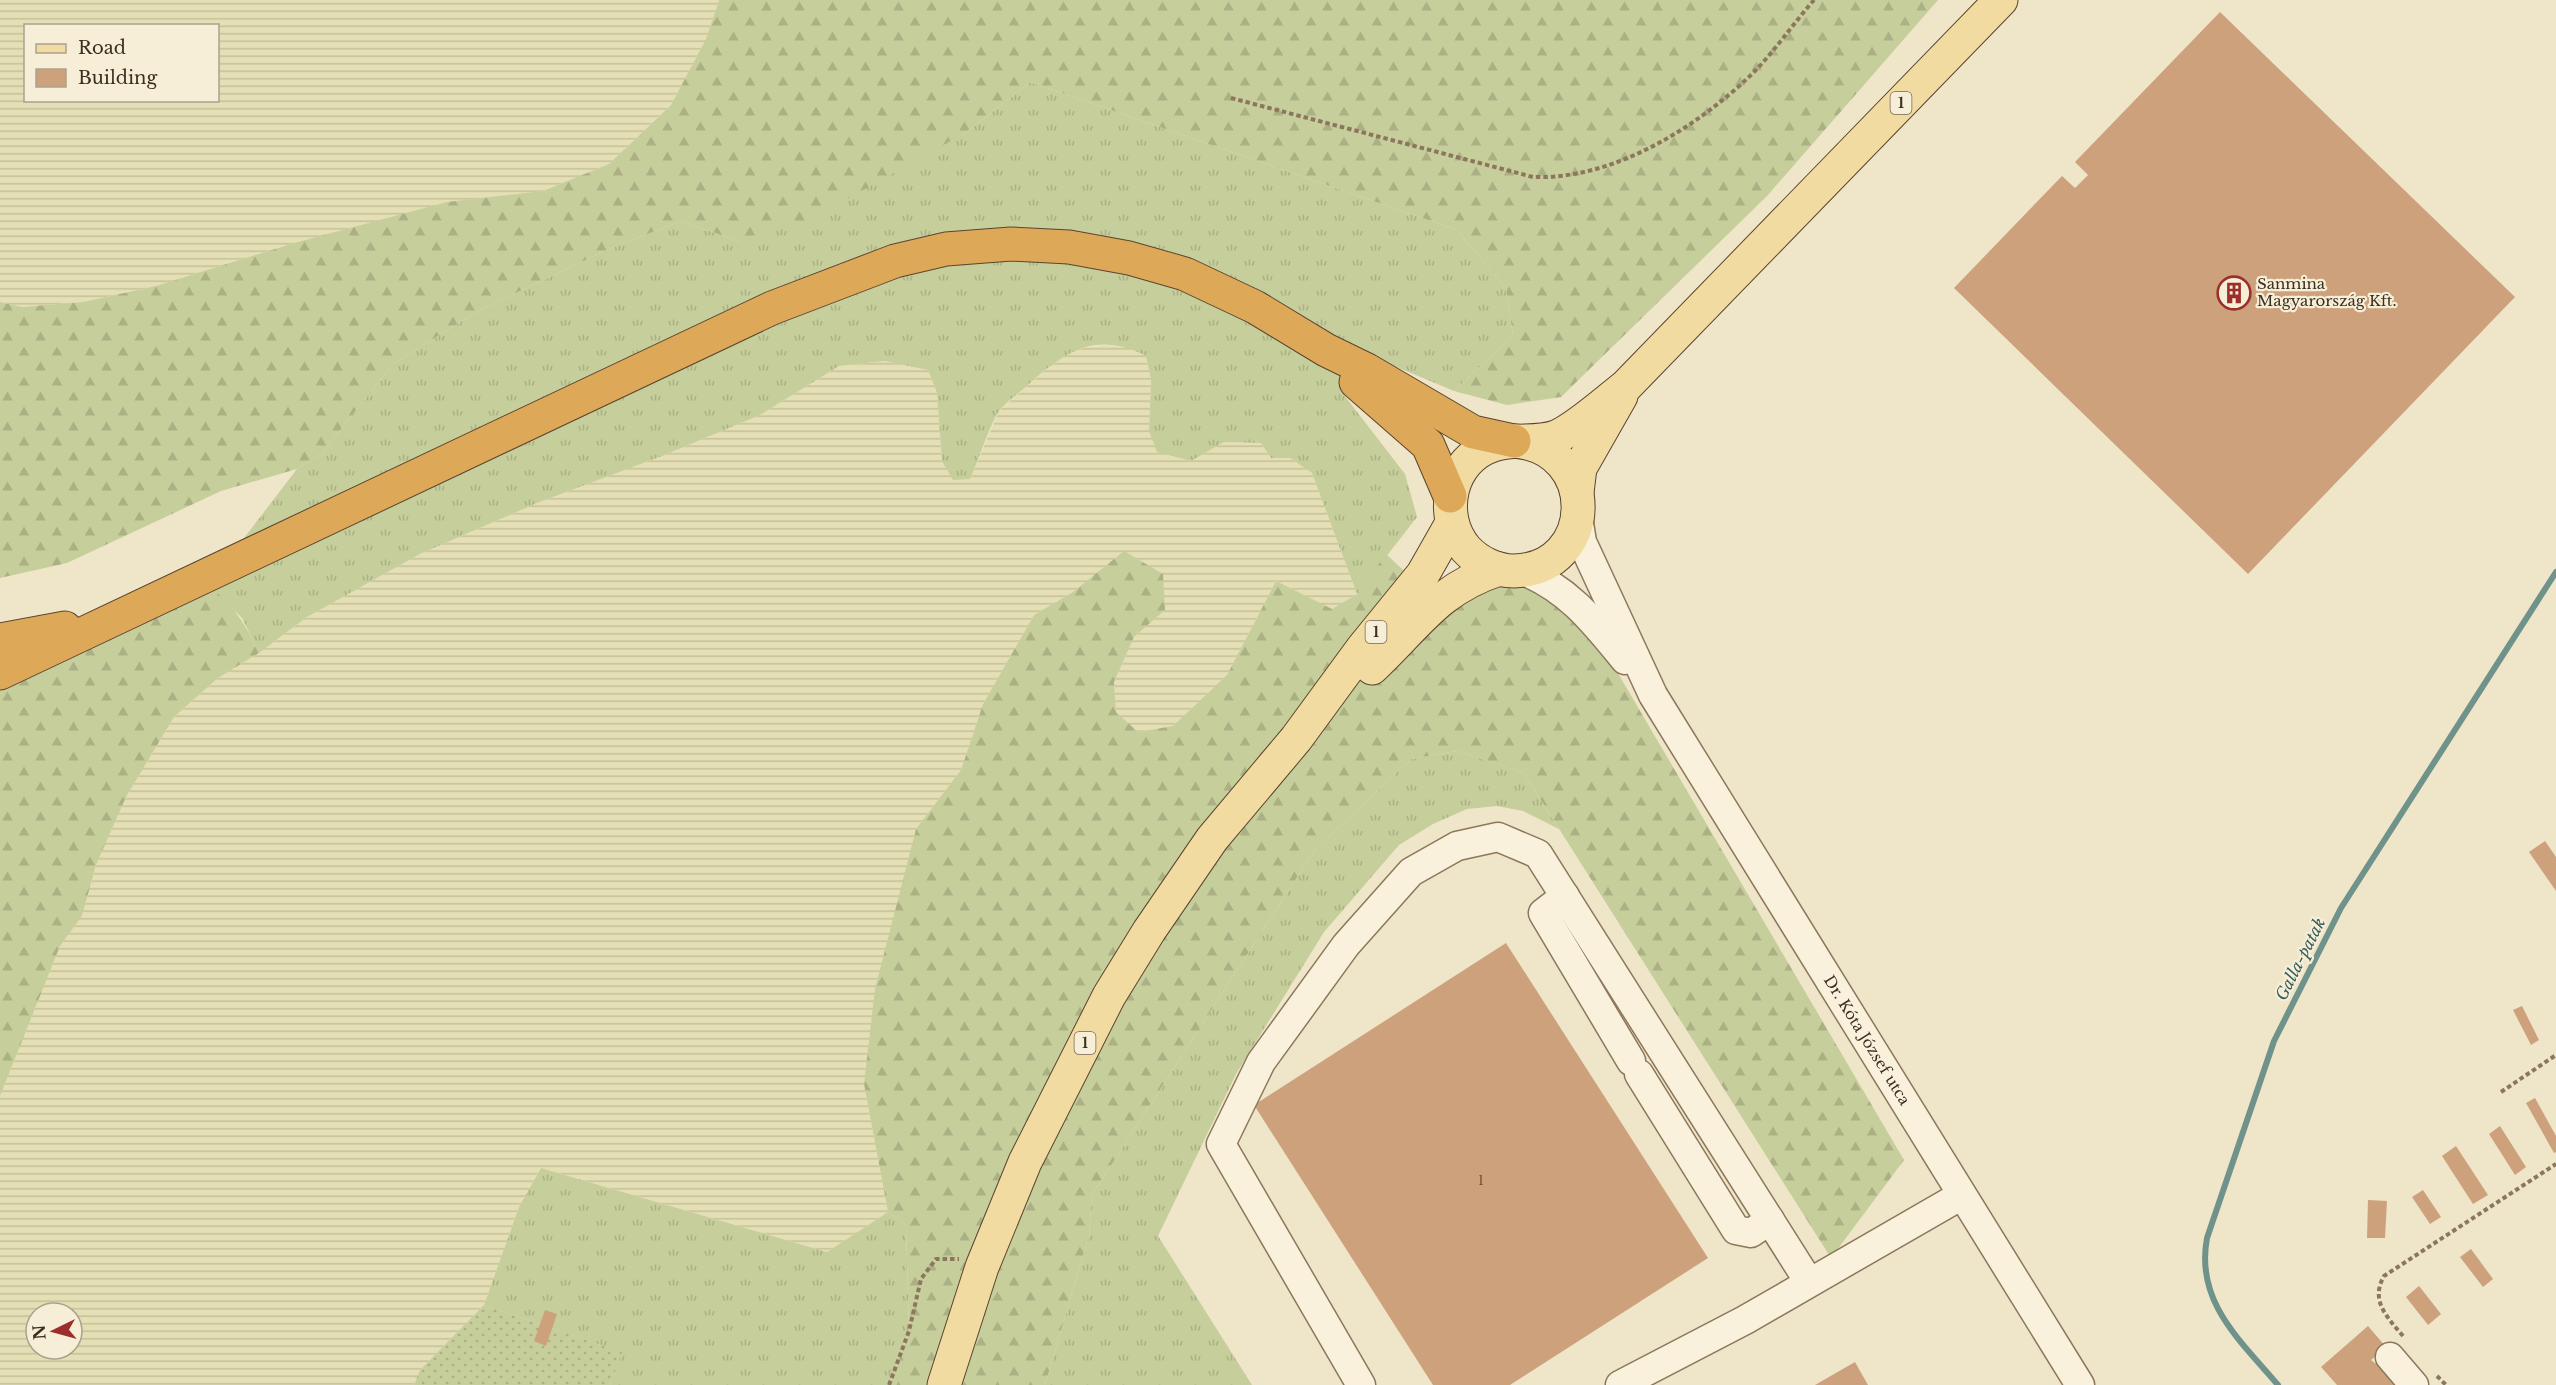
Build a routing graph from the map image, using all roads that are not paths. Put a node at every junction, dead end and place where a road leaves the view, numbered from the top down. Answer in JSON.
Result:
{"nodes":[{"id":1,"x":2001,"y":0,"type":"edge"},
{"id":2,"x":1326,"y":350,"type":"junction"},
{"id":3,"x":1626,"y":386,"type":"junction"},
{"id":4,"x":1514,"y":441,"type":"junction"},
{"id":5,"x":1578,"y":504,"type":"junction"},
{"id":6,"x":1451,"y":509,"type":"junction"},
{"id":7,"x":1510,"y":570,"type":"junction"},
{"id":8,"x":131,"y":611,"type":"junction"},
{"id":9,"x":0,"y":640,"type":"edge"},
{"id":10,"x":0,"y":674,"type":"edge"},
{"id":11,"x":1653,"y":694,"type":"junction"},
{"id":12,"x":1296,"y":739,"type":"junction"},
{"id":13,"x":1565,"y":896,"type":"junction"},
{"id":14,"x":1739,"y":1171,"type":"junction"},
{"id":15,"x":1710,"y":1189,"type":"junction"},
{"id":16,"x":1962,"y":1196,"type":"junction"},
{"id":17,"x":1770,"y":1220,"type":"junction"},
{"id":18,"x":1809,"y":1282,"type":"junction"},
{"id":19,"x":2400,"y":1350,"type":"road end"},
{"id":20,"x":2423,"y":1377,"type":"edge"},
{"id":21,"x":944,"y":1385,"type":"edge"},
{"id":22,"x":1361,"y":1385,"type":"edge"},
{"id":23,"x":1620,"y":1385,"type":"edge"},
{"id":24,"x":2080,"y":1385,"type":"edge"}],
"edges":[{"from":1,"to":3,"type":"main road","number":"1"},
{"from":2,"to":4,"type":"highway"},
{"from":2,"to":6,"type":"highway"},
{"from":2,"to":8,"type":"highway"},
{"from":3,"to":4,"type":"main road","number":"1"},
{"from":3,"to":5,"type":"main road","number":"1"},
{"from":4,"to":5,"type":"main road"},
{"from":4,"to":6,"type":"main road","number":"1"},
{"from":5,"to":7,"type":"main road","number":"1"},
{"from":5,"to":11,"type":"street"},
{"from":6,"to":7,"type":"main road"},
{"from":6,"to":12,"type":"main road","number":"1"},
{"from":7,"to":11,"type":"street"},
{"from":7,"to":12,"type":"main road","number":"1"},
{"from":8,"to":9,"type":"highway"},
{"from":8,"to":10,"type":"highway"},
{"from":11,"to":16,"type":"street","name":"Dr. Kóta József utca"},
{"from":12,"to":21,"type":"main road","number":"1"},
{"from":13,"to":14,"type":"street"},
{"from":13,"to":15,"type":"street"},
{"from":13,"to":22,"type":"street"},
{"from":14,"to":15,"type":"street"},
{"from":14,"to":17,"type":"street"},
{"from":15,"to":17,"type":"street"},
{"from":16,"to":18,"type":"street"},
{"from":16,"to":24,"type":"street","name":"Dr. Kóta József utca"},
{"from":17,"to":18,"type":"street"},
{"from":18,"to":23,"type":"street"},
{"from":19,"to":20,"type":"street"}]}
